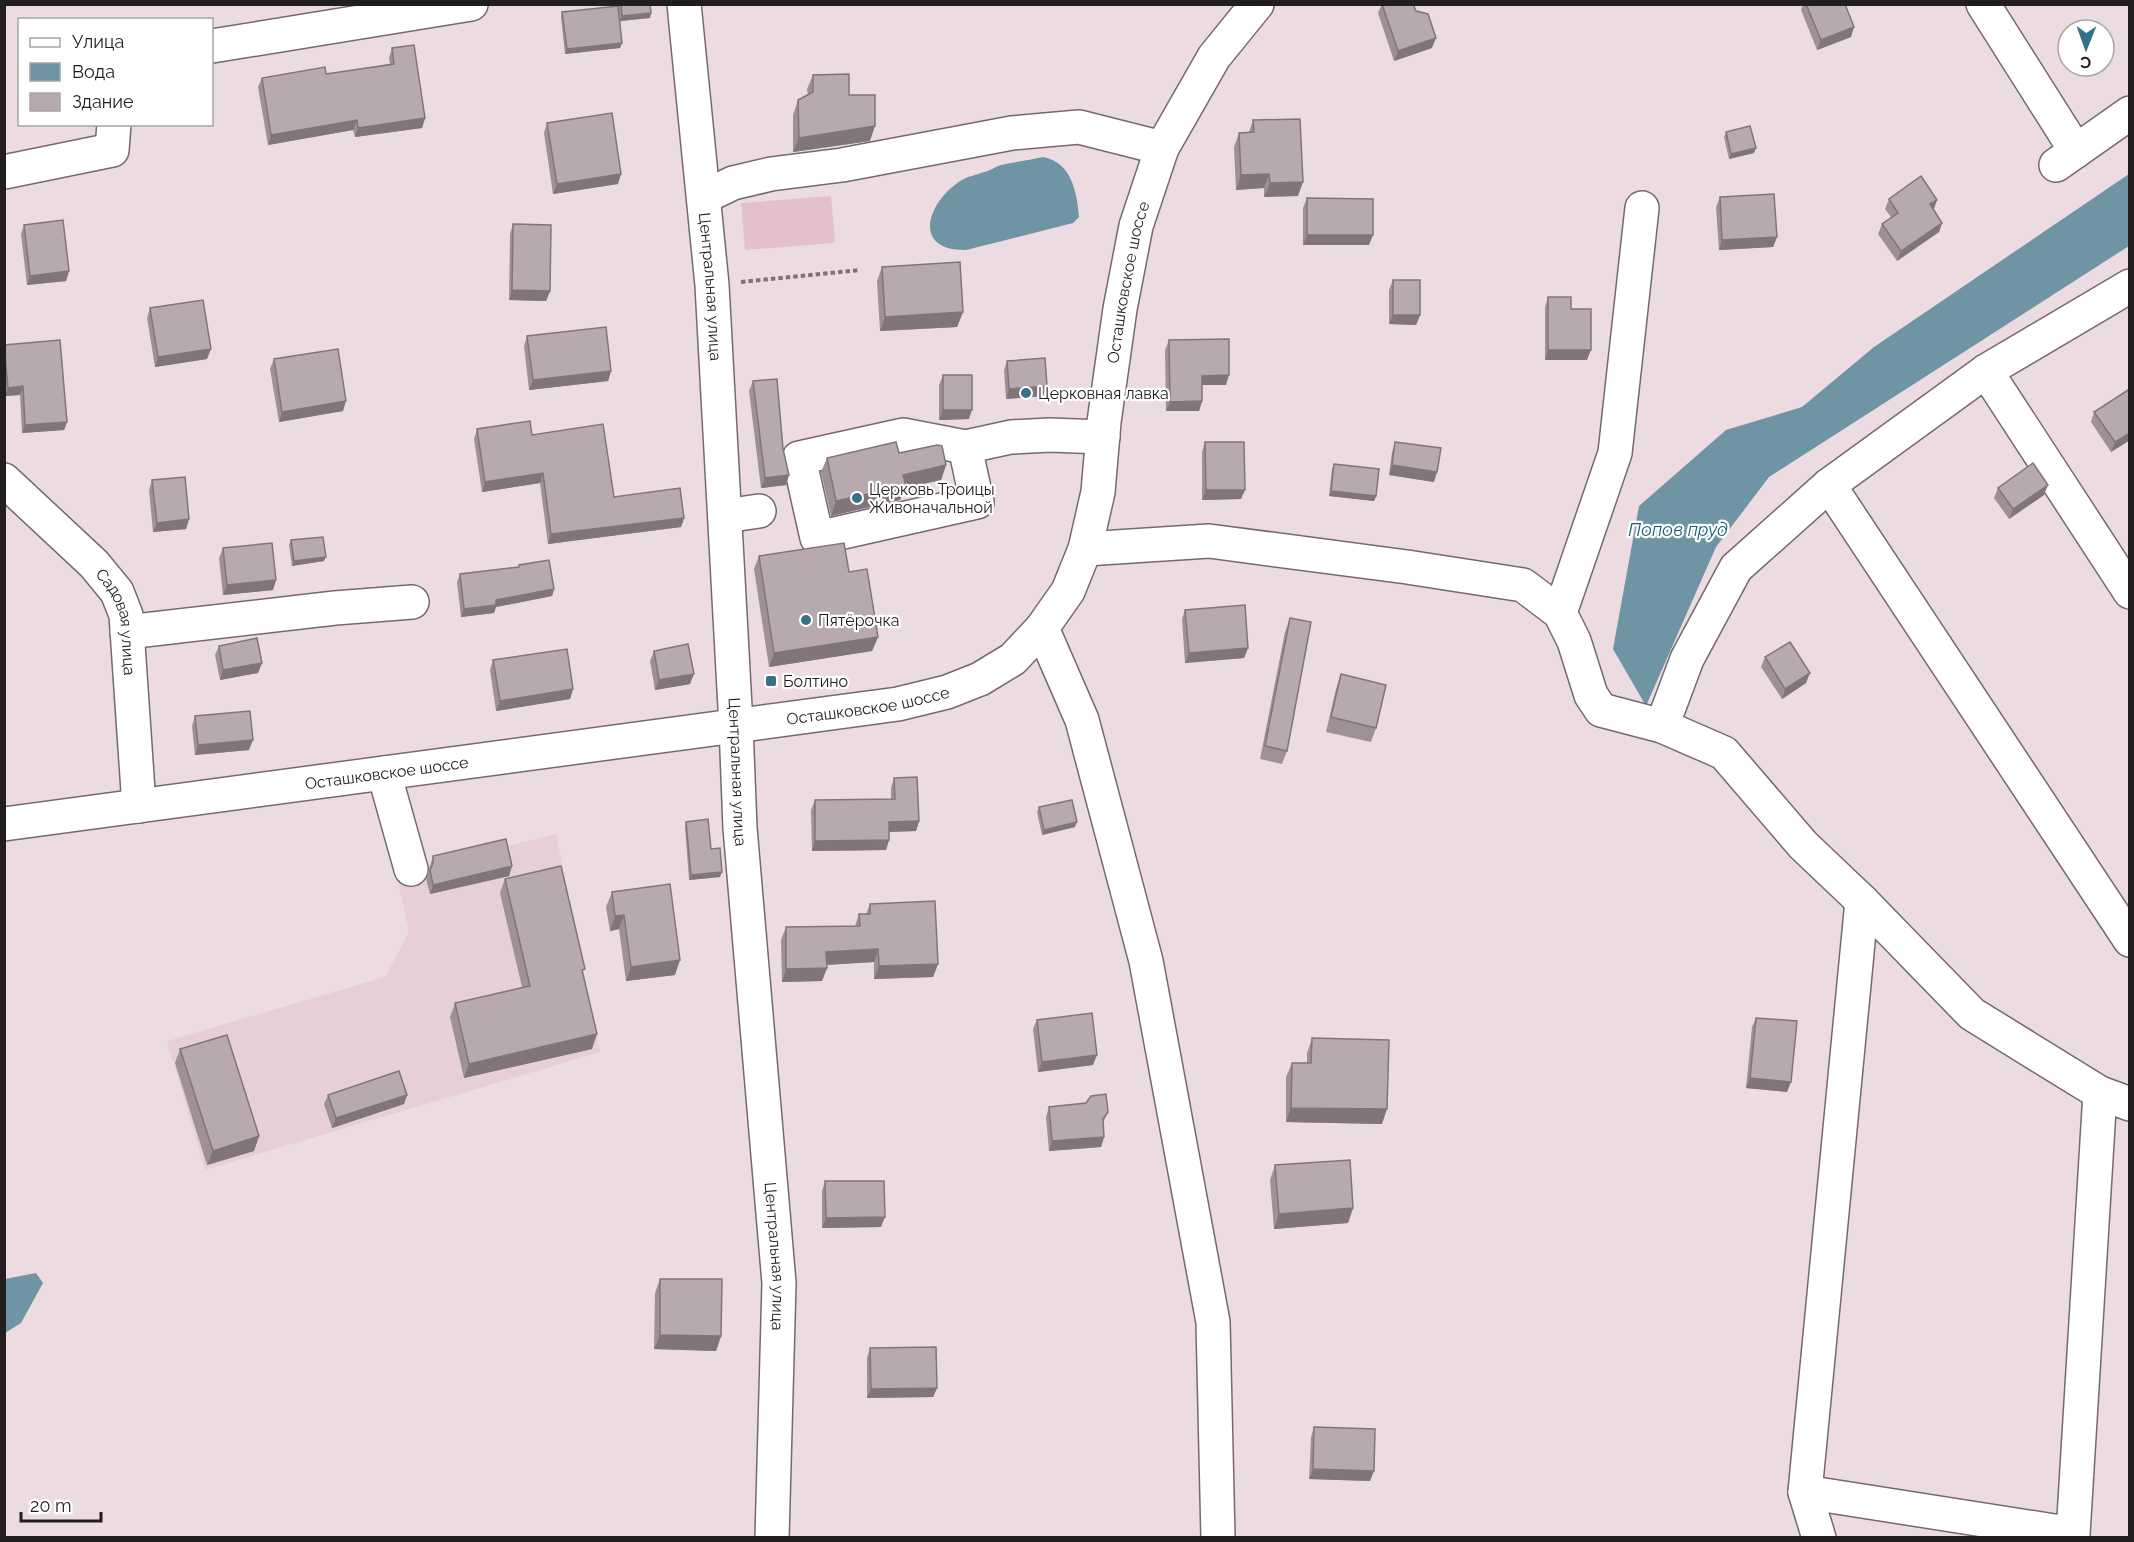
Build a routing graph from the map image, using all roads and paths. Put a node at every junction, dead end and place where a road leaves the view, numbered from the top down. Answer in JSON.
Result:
{"nodes":[{"id":1,"x":471,"y":4,"type":"edge"},
{"id":2,"x":684,"y":4,"type":"edge"},
{"id":3,"x":1257,"y":4,"type":"edge"},
{"id":4,"x":1983,"y":4,"type":"edge"},
{"id":5,"x":213,"y":46,"type":"edge"},
{"id":6,"x":2130,"y":113,"type":"edge"},
{"id":7,"x":114,"y":126,"type":"edge"},
{"id":8,"x":1162,"y":148,"type":"junction"},
{"id":9,"x":4,"y":171,"type":"edge"},
{"id":10,"x":704,"y":197,"type":"junction"},
{"id":11,"x":1642,"y":208,"type":"dead end"},
{"id":12,"x":860,"y":270,"type":"dead end"},
{"id":13,"x":712,"y":285,"type":"junction"},
{"id":14,"x":2130,"y":286,"type":"edge"},
{"id":15,"x":1986,"y":371,"type":"junction"},
{"id":16,"x":1103,"y":437,"type":"junction"},
{"id":17,"x":965,"y":447,"type":"junction"},
{"id":18,"x":4,"y":480,"type":"edge"},
{"id":19,"x":1829,"y":485,"type":"junction"},
{"id":20,"x":759,"y":511,"type":"dead end"},
{"id":21,"x":725,"y":516,"type":"junction"},
{"id":22,"x":1085,"y":549,"type":"junction"},
{"id":23,"x":2130,"y":592,"type":"edge"},
{"id":24,"x":412,"y":602,"type":"dead end"},
{"id":25,"x":1560,"y":613,"type":"junction"},
{"id":26,"x":1042,"y":628,"type":"junction"},
{"id":27,"x":127,"y":632,"type":"junction"},
{"id":28,"x":736,"y":726,"type":"junction"},
{"id":29,"x":1662,"y":726,"type":"junction"},
{"id":30,"x":384,"y":773,"type":"junction"},
{"id":31,"x":139,"y":806,"type":"junction"},
{"id":32,"x":4,"y":824,"type":"edge"},
{"id":33,"x":411,"y":869,"type":"dead end"},
{"id":34,"x":1862,"y":901,"type":"junction"},
{"id":35,"x":2130,"y":940,"type":"edge"},
{"id":36,"x":2115,"y":1099,"type":"edge"},
{"id":37,"x":1805,"y":1492,"type":"junction"},
{"id":38,"x":772,"y":1538,"type":"edge"},
{"id":39,"x":1218,"y":1538,"type":"edge"},
{"id":40,"x":1819,"y":1538,"type":"edge"}],
"edges":[{"from":1,"to":5,"type":"street"},
{"from":2,"to":10,"type":"street","name":"Центральная улица"},
{"from":3,"to":8,"type":"street","name":"Осташковское шоссе"},
{"from":4,"to":6,"type":"street"},
{"from":7,"to":9,"type":"street"},
{"from":8,"to":10,"type":"street"},
{"from":8,"to":16,"type":"street","name":"Осташковское шоссе"},
{"from":10,"to":13,"type":"street","name":"Центральная улица"},
{"from":11,"to":25,"type":"street"},
{"from":12,"to":13,"type":"path"},
{"from":13,"to":21,"type":"street","name":"Центральная улица"},
{"from":14,"to":15,"type":"street"},
{"from":15,"to":19,"type":"street"},
{"from":15,"to":23,"type":"street"},
{"from":16,"to":17,"type":"street"},
{"from":16,"to":22,"type":"street","name":"Осташковское шоссе"},
{"from":17,"to":17,"type":"street"},
{"from":18,"to":27,"type":"street","name":"Садовая улица"},
{"from":19,"to":29,"type":"street"},
{"from":19,"to":35,"type":"street"},
{"from":20,"to":21,"type":"street"},
{"from":21,"to":28,"type":"street","name":"Центральная улица"},
{"from":22,"to":25,"type":"street"},
{"from":22,"to":26,"type":"street","name":"Осташковское шоссе"},
{"from":24,"to":27,"type":"street"},
{"from":25,"to":29,"type":"street"},
{"from":26,"to":28,"type":"street","name":"Осташковское шоссе"},
{"from":26,"to":39,"type":"street"},
{"from":27,"to":31,"type":"street","name":"Садовая улица"},
{"from":28,"to":30,"type":"street","name":"Осташковское шоссе"},
{"from":28,"to":38,"type":"street","name":"Центральная улица"},
{"from":29,"to":34,"type":"street"},
{"from":30,"to":31,"type":"street","name":"Осташковское шоссе"},
{"from":30,"to":33,"type":"street"},
{"from":31,"to":32,"type":"street","name":"Осташковское шоссе"},
{"from":34,"to":36,"type":"street"},
{"from":34,"to":37,"type":"street"},
{"from":36,"to":37,"type":"street"},
{"from":37,"to":40,"type":"street"}]}
